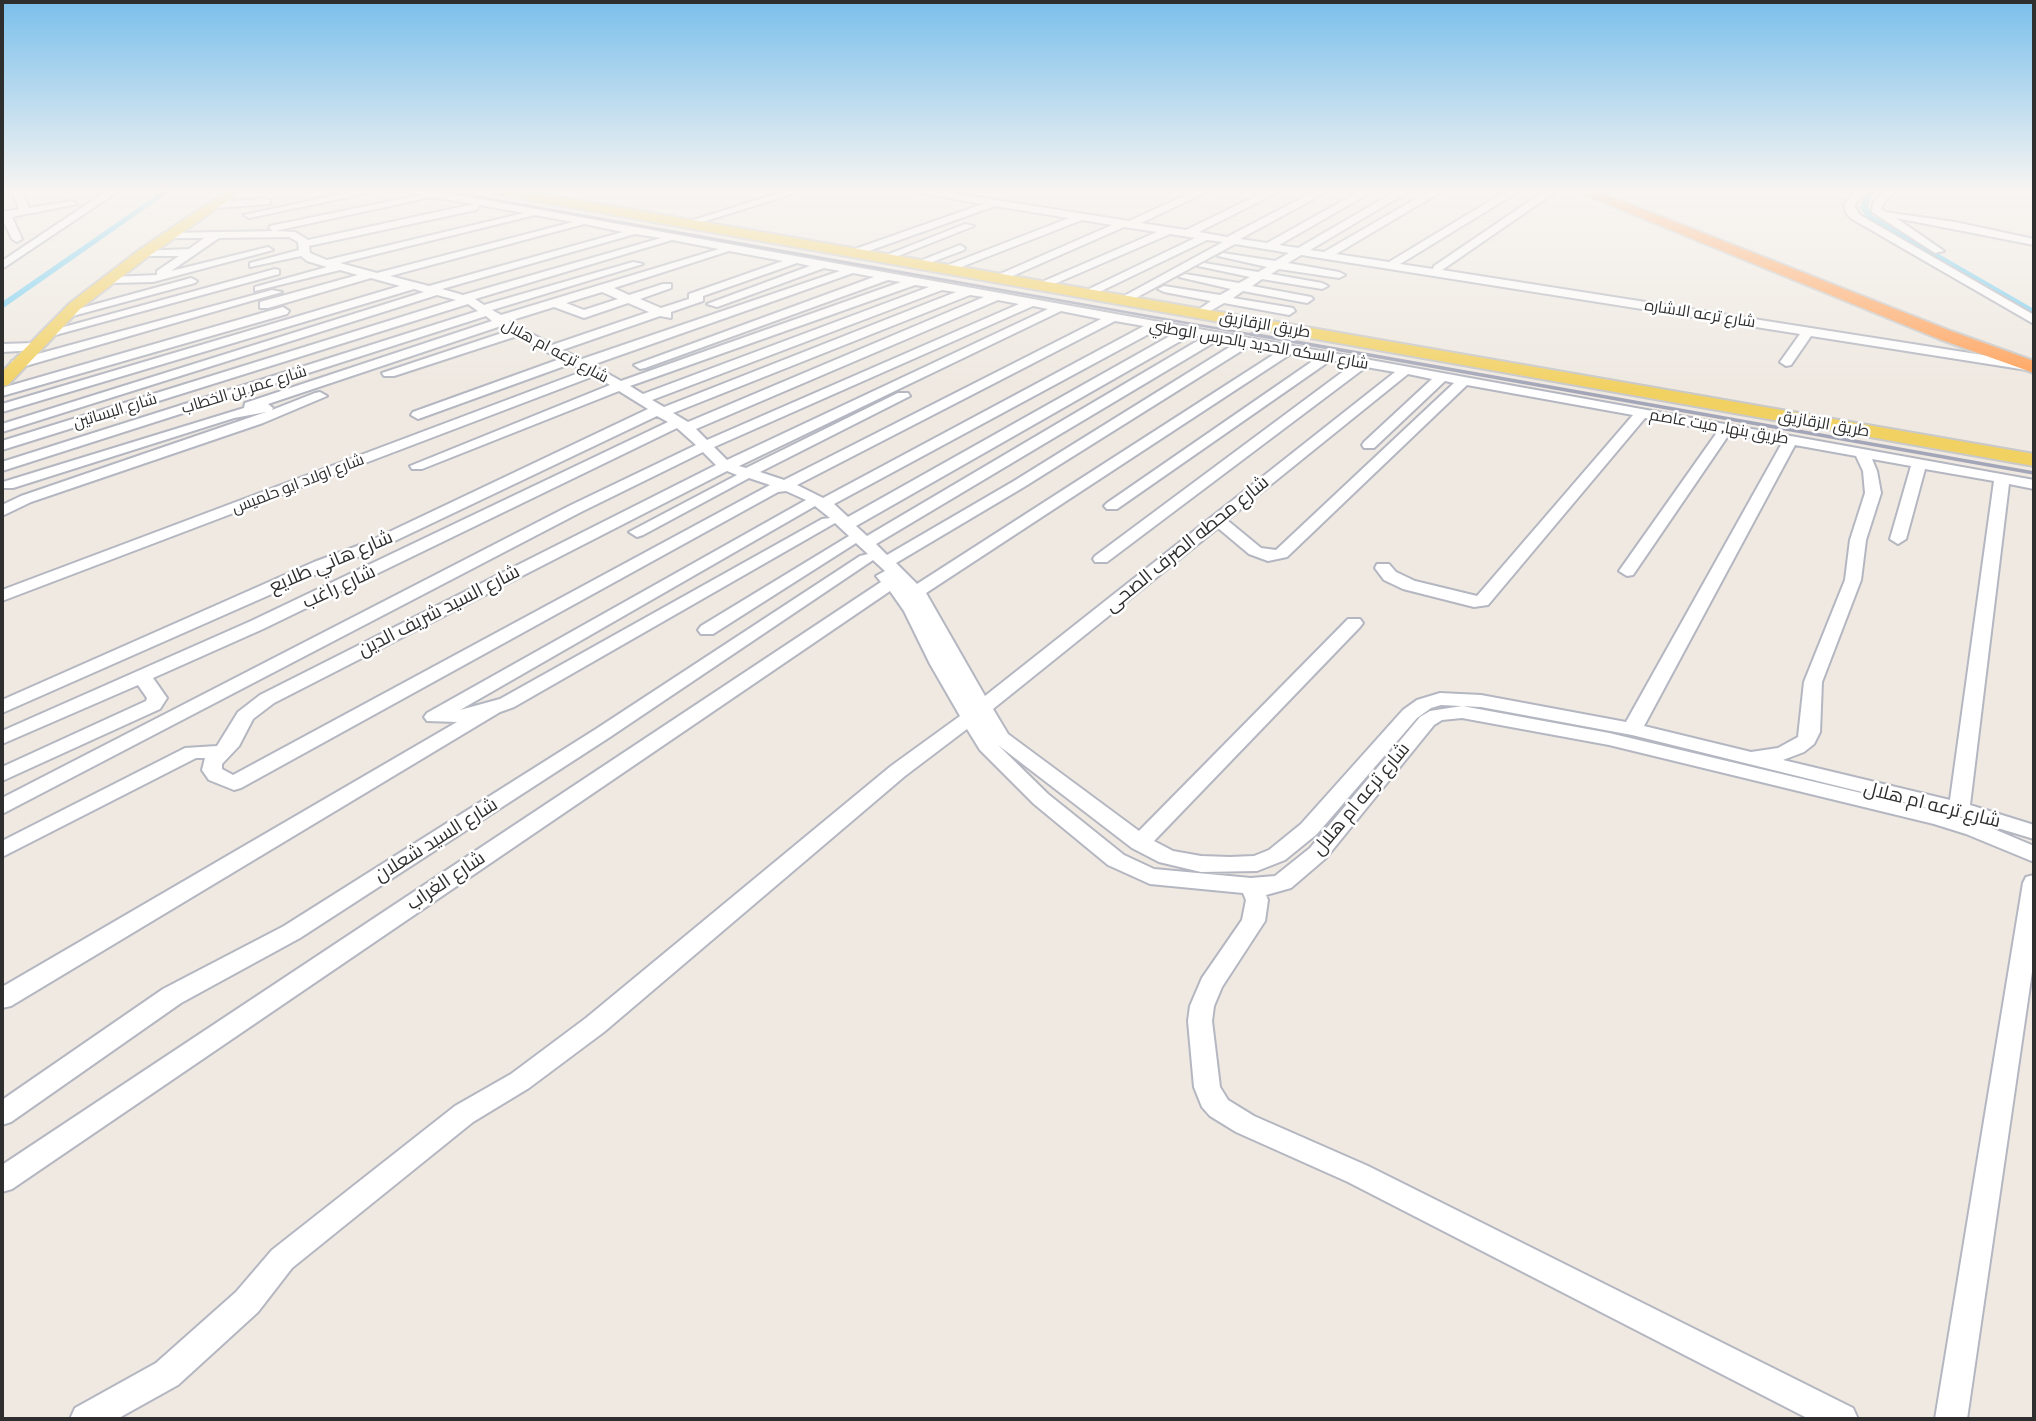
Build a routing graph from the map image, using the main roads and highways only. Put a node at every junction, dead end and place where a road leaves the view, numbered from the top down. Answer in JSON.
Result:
{"nodes":[{"id":1,"x":120,"y":256,"type":"edge"},
{"id":2,"x":140,"y":256,"type":"edge"},
{"id":3,"x":140,"y":256,"type":"edge"},
{"id":4,"x":884,"y":256,"type":"edge"},
{"id":5,"x":891,"y":256,"type":"edge"},
{"id":6,"x":1748,"y":256,"type":"edge"},
{"id":7,"x":1765,"y":256,"type":"edge"},
{"id":8,"x":131,"y":262,"type":"junction"},
{"id":9,"x":1132,"y":298,"type":"junction"},
{"id":10,"x":2033,"y":364,"type":"edge"},
{"id":11,"x":2,"y":384,"type":"edge"},
{"id":12,"x":1720,"y":403,"type":"junction"},
{"id":13,"x":2034,"y":458,"type":"edge"}],
"edges":[{"from":1,"to":8,"type":"main road"},
{"from":2,"to":8,"type":"main road"},
{"from":3,"to":8,"type":"main road"},
{"from":4,"to":9,"type":"main road","name":"طريق الزقازيق"},
{"from":5,"to":9,"type":"main road","name":"طريق الزقازيق"},
{"from":6,"to":10,"type":"highway"},
{"from":7,"to":10,"type":"highway"},
{"from":8,"to":11,"type":"main road"},
{"from":9,"to":12,"type":"main road","name":"طريق الزقازيق"},
{"from":9,"to":12,"type":"main road","name":"طريق الزقازيق"},
{"from":12,"to":13,"type":"main road","name":"طريق الزقازيق"}]}
